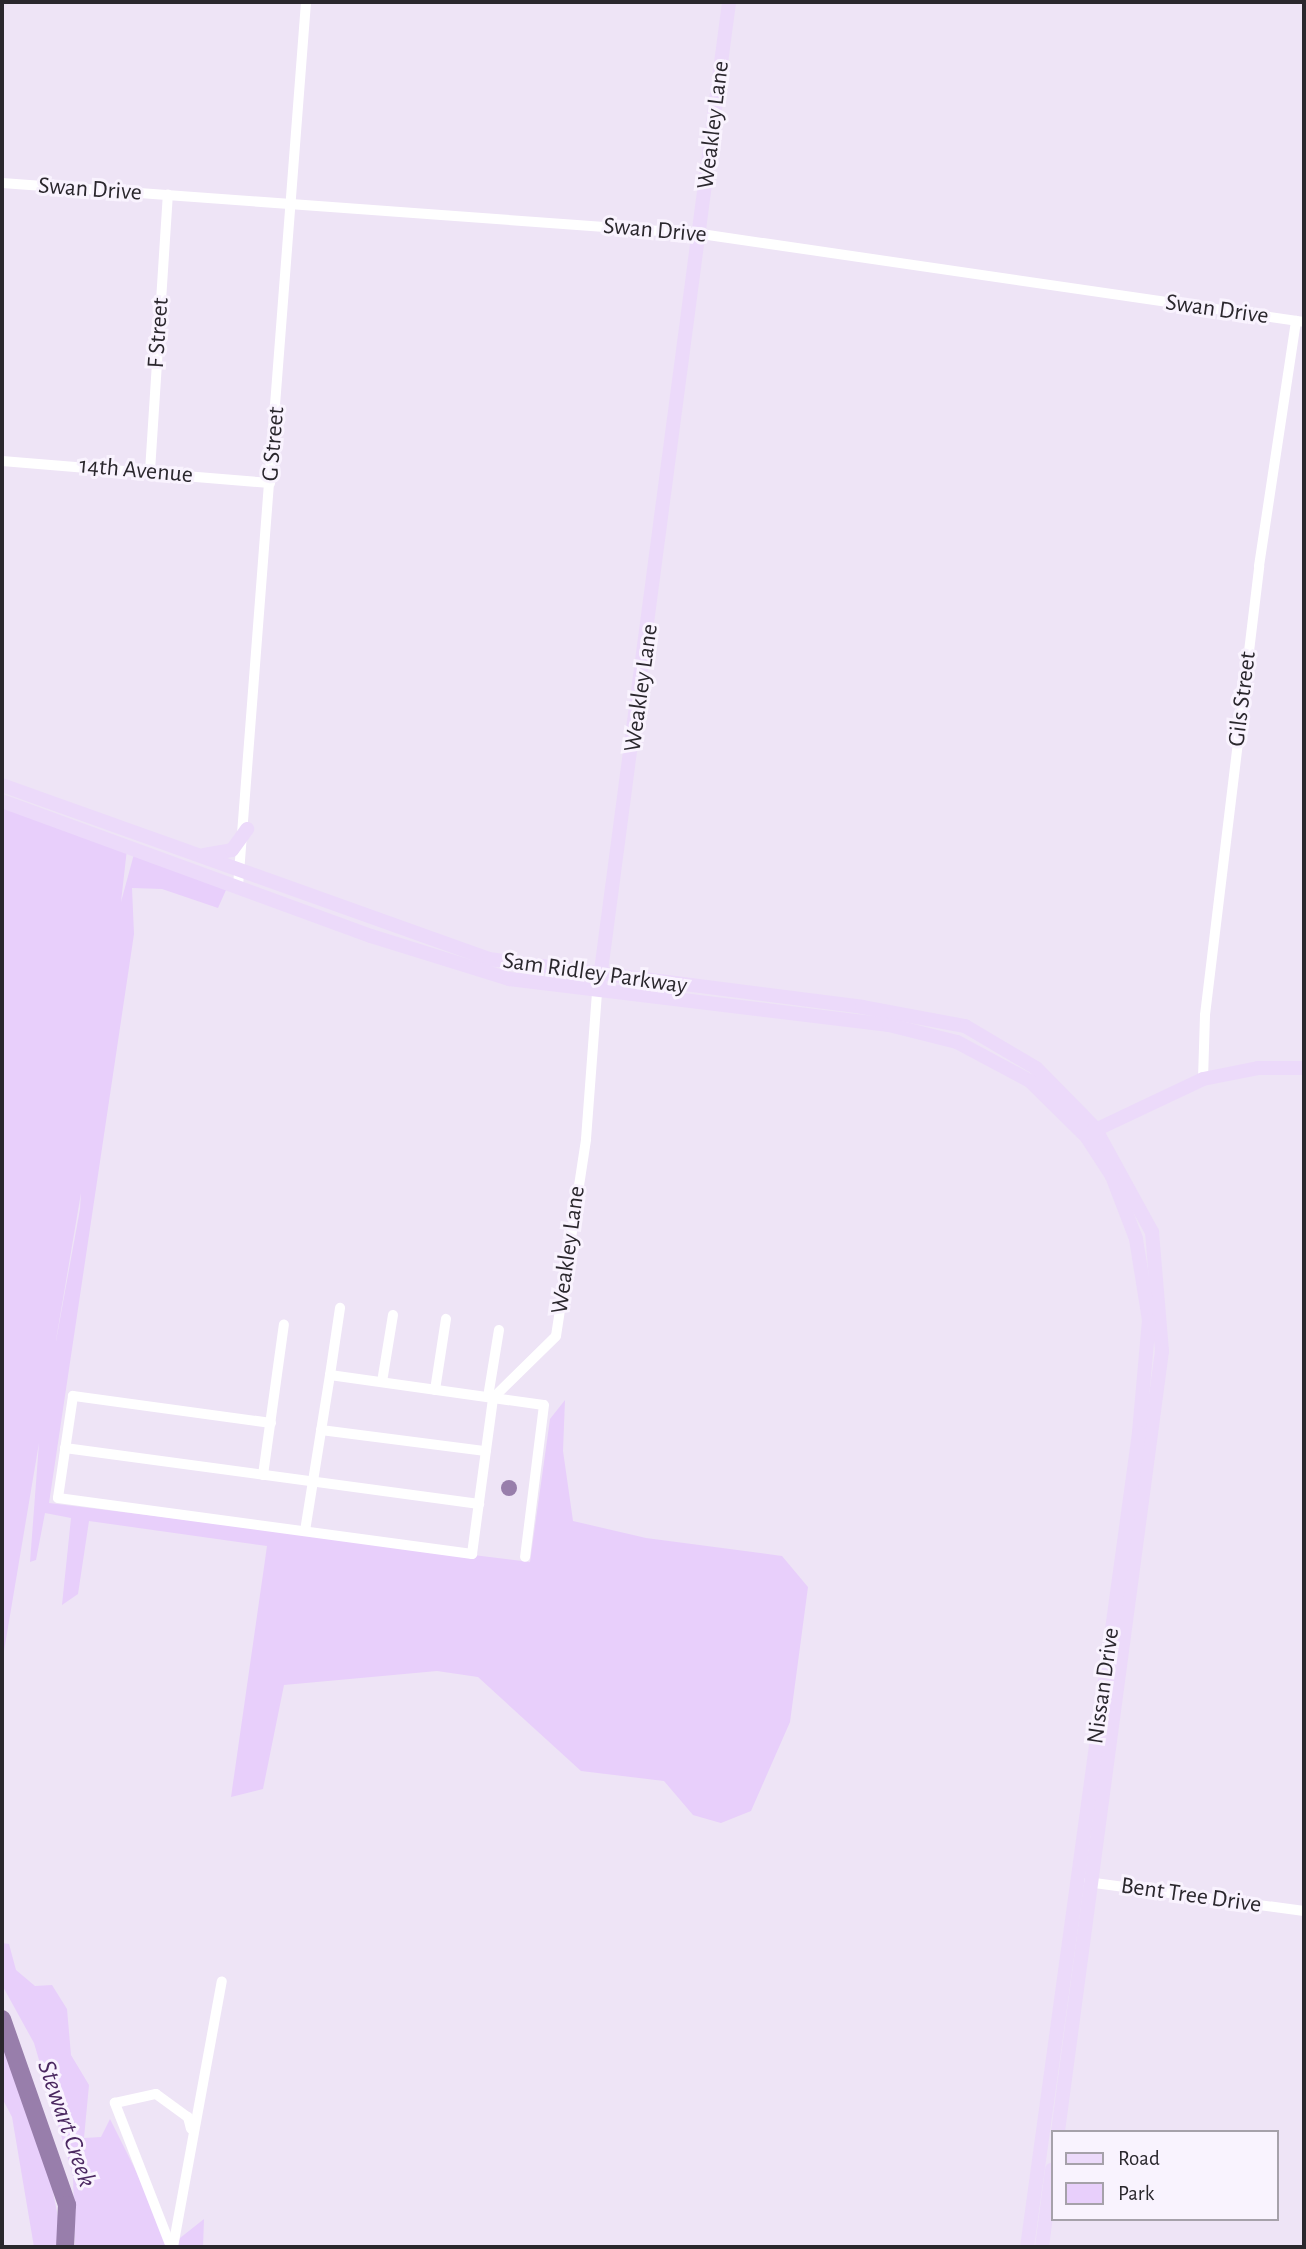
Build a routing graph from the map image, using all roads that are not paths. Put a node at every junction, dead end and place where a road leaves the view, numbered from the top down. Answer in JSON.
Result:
{"nodes":[{"id":1,"x":306,"y":2,"type":"edge"},
{"id":2,"x":729,"y":2,"type":"edge"},
{"id":3,"x":2,"y":183,"type":"edge"},
{"id":4,"x":168,"y":195,"type":"junction"},
{"id":5,"x":295,"y":205,"type":"junction"},
{"id":6,"x":701,"y":234,"type":"junction"},
{"id":7,"x":1300,"y":321,"type":"edge"},
{"id":8,"x":2,"y":461,"type":"edge"},
{"id":9,"x":150,"y":471,"type":"junction"},
{"id":10,"x":270,"y":483,"type":"junction"},
{"id":11,"x":2,"y":785,"type":"edge"},
{"id":12,"x":2,"y":801,"type":"edge"},
{"id":13,"x":247,"y":829,"type":"junction"},
{"id":14,"x":194,"y":854,"type":"junction"},
{"id":15,"x":241,"y":879,"type":"junction"},
{"id":16,"x":600,"y":977,"type":"junction"},
{"id":17,"x":597,"y":994,"type":"junction"},
{"id":18,"x":1304,"y":1068,"type":"edge"},
{"id":19,"x":1203,"y":1079,"type":"junction"},
{"id":20,"x":1090,"y":1132,"type":"junction"},
{"id":21,"x":340,"y":1307,"type":"dead end"},
{"id":22,"x":393,"y":1315,"type":"dead end"},
{"id":23,"x":446,"y":1319,"type":"dead end"},
{"id":24,"x":284,"y":1324,"type":"dead end"},
{"id":25,"x":499,"y":1330,"type":"dead end"},
{"id":26,"x":330,"y":1375,"type":"junction"},
{"id":27,"x":382,"y":1382,"type":"junction"},
{"id":28,"x":435,"y":1390,"type":"junction"},
{"id":29,"x":491,"y":1398,"type":"junction"},
{"id":30,"x":271,"y":1423,"type":"junction"},
{"id":31,"x":321,"y":1430,"type":"junction"},
{"id":32,"x":65,"y":1448,"type":"junction"},
{"id":33,"x":486,"y":1451,"type":"junction"},
{"id":34,"x":263,"y":1475,"type":"junction"},
{"id":35,"x":313,"y":1480,"type":"junction"},
{"id":36,"x":479,"y":1504,"type":"junction"},
{"id":37,"x":305,"y":1531,"type":"junction"},
{"id":38,"x":525,"y":1557,"type":"dead end"},
{"id":39,"x":1085,"y":1881,"type":"junction"},
{"id":40,"x":1304,"y":1911,"type":"edge"},
{"id":41,"x":222,"y":1981,"type":"dead end"},
{"id":42,"x":1058,"y":2130,"type":"edge"},
{"id":43,"x":191,"y":2132,"type":"junction"},
{"id":44,"x":1050,"y":2185,"type":"edge"},
{"id":45,"x":172,"y":2247,"type":"edge"},
{"id":46,"x":1027,"y":2247,"type":"edge"},
{"id":47,"x":1042,"y":2247,"type":"edge"}],
"edges":[{"from":1,"to":5,"type":"street","name":"G Street"},
{"from":2,"to":6,"type":"main road","name":"Weakley Lane"},
{"from":3,"to":4,"type":"street","name":"Swan Drive"},
{"from":4,"to":5,"type":"street","name":"Swan Drive"},
{"from":4,"to":9,"type":"street","name":"F Street"},
{"from":5,"to":6,"type":"street","name":"Swan Drive"},
{"from":5,"to":10,"type":"street","name":"G Street"},
{"from":6,"to":7,"type":"street","name":"Swan Drive"},
{"from":6,"to":16,"type":"main road","name":"Weakley Lane"},
{"from":7,"to":19,"type":"street","name":"Gils Street"},
{"from":8,"to":9,"type":"street","name":"14th Avenue"},
{"from":9,"to":10,"type":"street","name":"14th Avenue"},
{"from":10,"to":13,"type":"street","name":"G Street"},
{"from":11,"to":14,"type":"main road","name":"Sam Ridley Parkway"},
{"from":12,"to":15,"type":"main road","name":"Sam Ridley Parkway"},
{"from":13,"to":14,"type":"main road"},
{"from":13,"to":15,"type":"street","name":"G Street"},
{"from":14,"to":15,"type":"main road","name":"Sam Ridley Parkway"},
{"from":15,"to":16,"type":"main road","name":"Sam Ridley Parkway"},
{"from":15,"to":17,"type":"main road","name":"Sam Ridley Parkway"},
{"from":16,"to":17,"type":"main road","name":"Weakley Lane"},
{"from":16,"to":20,"type":"main road","name":"Sam Ridley Parkway"},
{"from":17,"to":20,"type":"main road","name":"Sam Ridley Parkway"},
{"from":17,"to":29,"type":"street","name":"Weakley Lane"},
{"from":18,"to":19,"type":"main road"},
{"from":19,"to":20,"type":"main road"},
{"from":20,"to":39,"type":"main road","name":"Nissan Drive"},
{"from":21,"to":26,"type":"street"},
{"from":22,"to":27,"type":"street"},
{"from":23,"to":28,"type":"street"},
{"from":24,"to":30,"type":"street"},
{"from":25,"to":29,"type":"street"},
{"from":26,"to":27,"type":"street"},
{"from":26,"to":31,"type":"street"},
{"from":27,"to":28,"type":"street"},
{"from":28,"to":29,"type":"street"},
{"from":29,"to":33,"type":"street"},
{"from":29,"to":38,"type":"street"},
{"from":30,"to":32,"type":"street"},
{"from":30,"to":34,"type":"street"},
{"from":31,"to":33,"type":"street"},
{"from":31,"to":35,"type":"street"},
{"from":32,"to":34,"type":"street"},
{"from":32,"to":37,"type":"street"},
{"from":33,"to":36,"type":"street"},
{"from":34,"to":35,"type":"street"},
{"from":35,"to":36,"type":"street"},
{"from":35,"to":37,"type":"street"},
{"from":36,"to":37,"type":"street"},
{"from":39,"to":40,"type":"street","name":"Bent Tree Drive"},
{"from":39,"to":42,"type":"main road","name":"Nissan Drive"},
{"from":39,"to":46,"type":"main road","name":"Nissan Drive"},
{"from":41,"to":43,"type":"street"},
{"from":43,"to":45,"type":"street"},
{"from":43,"to":45,"type":"street"},
{"from":44,"to":47,"type":"main road"}]}
